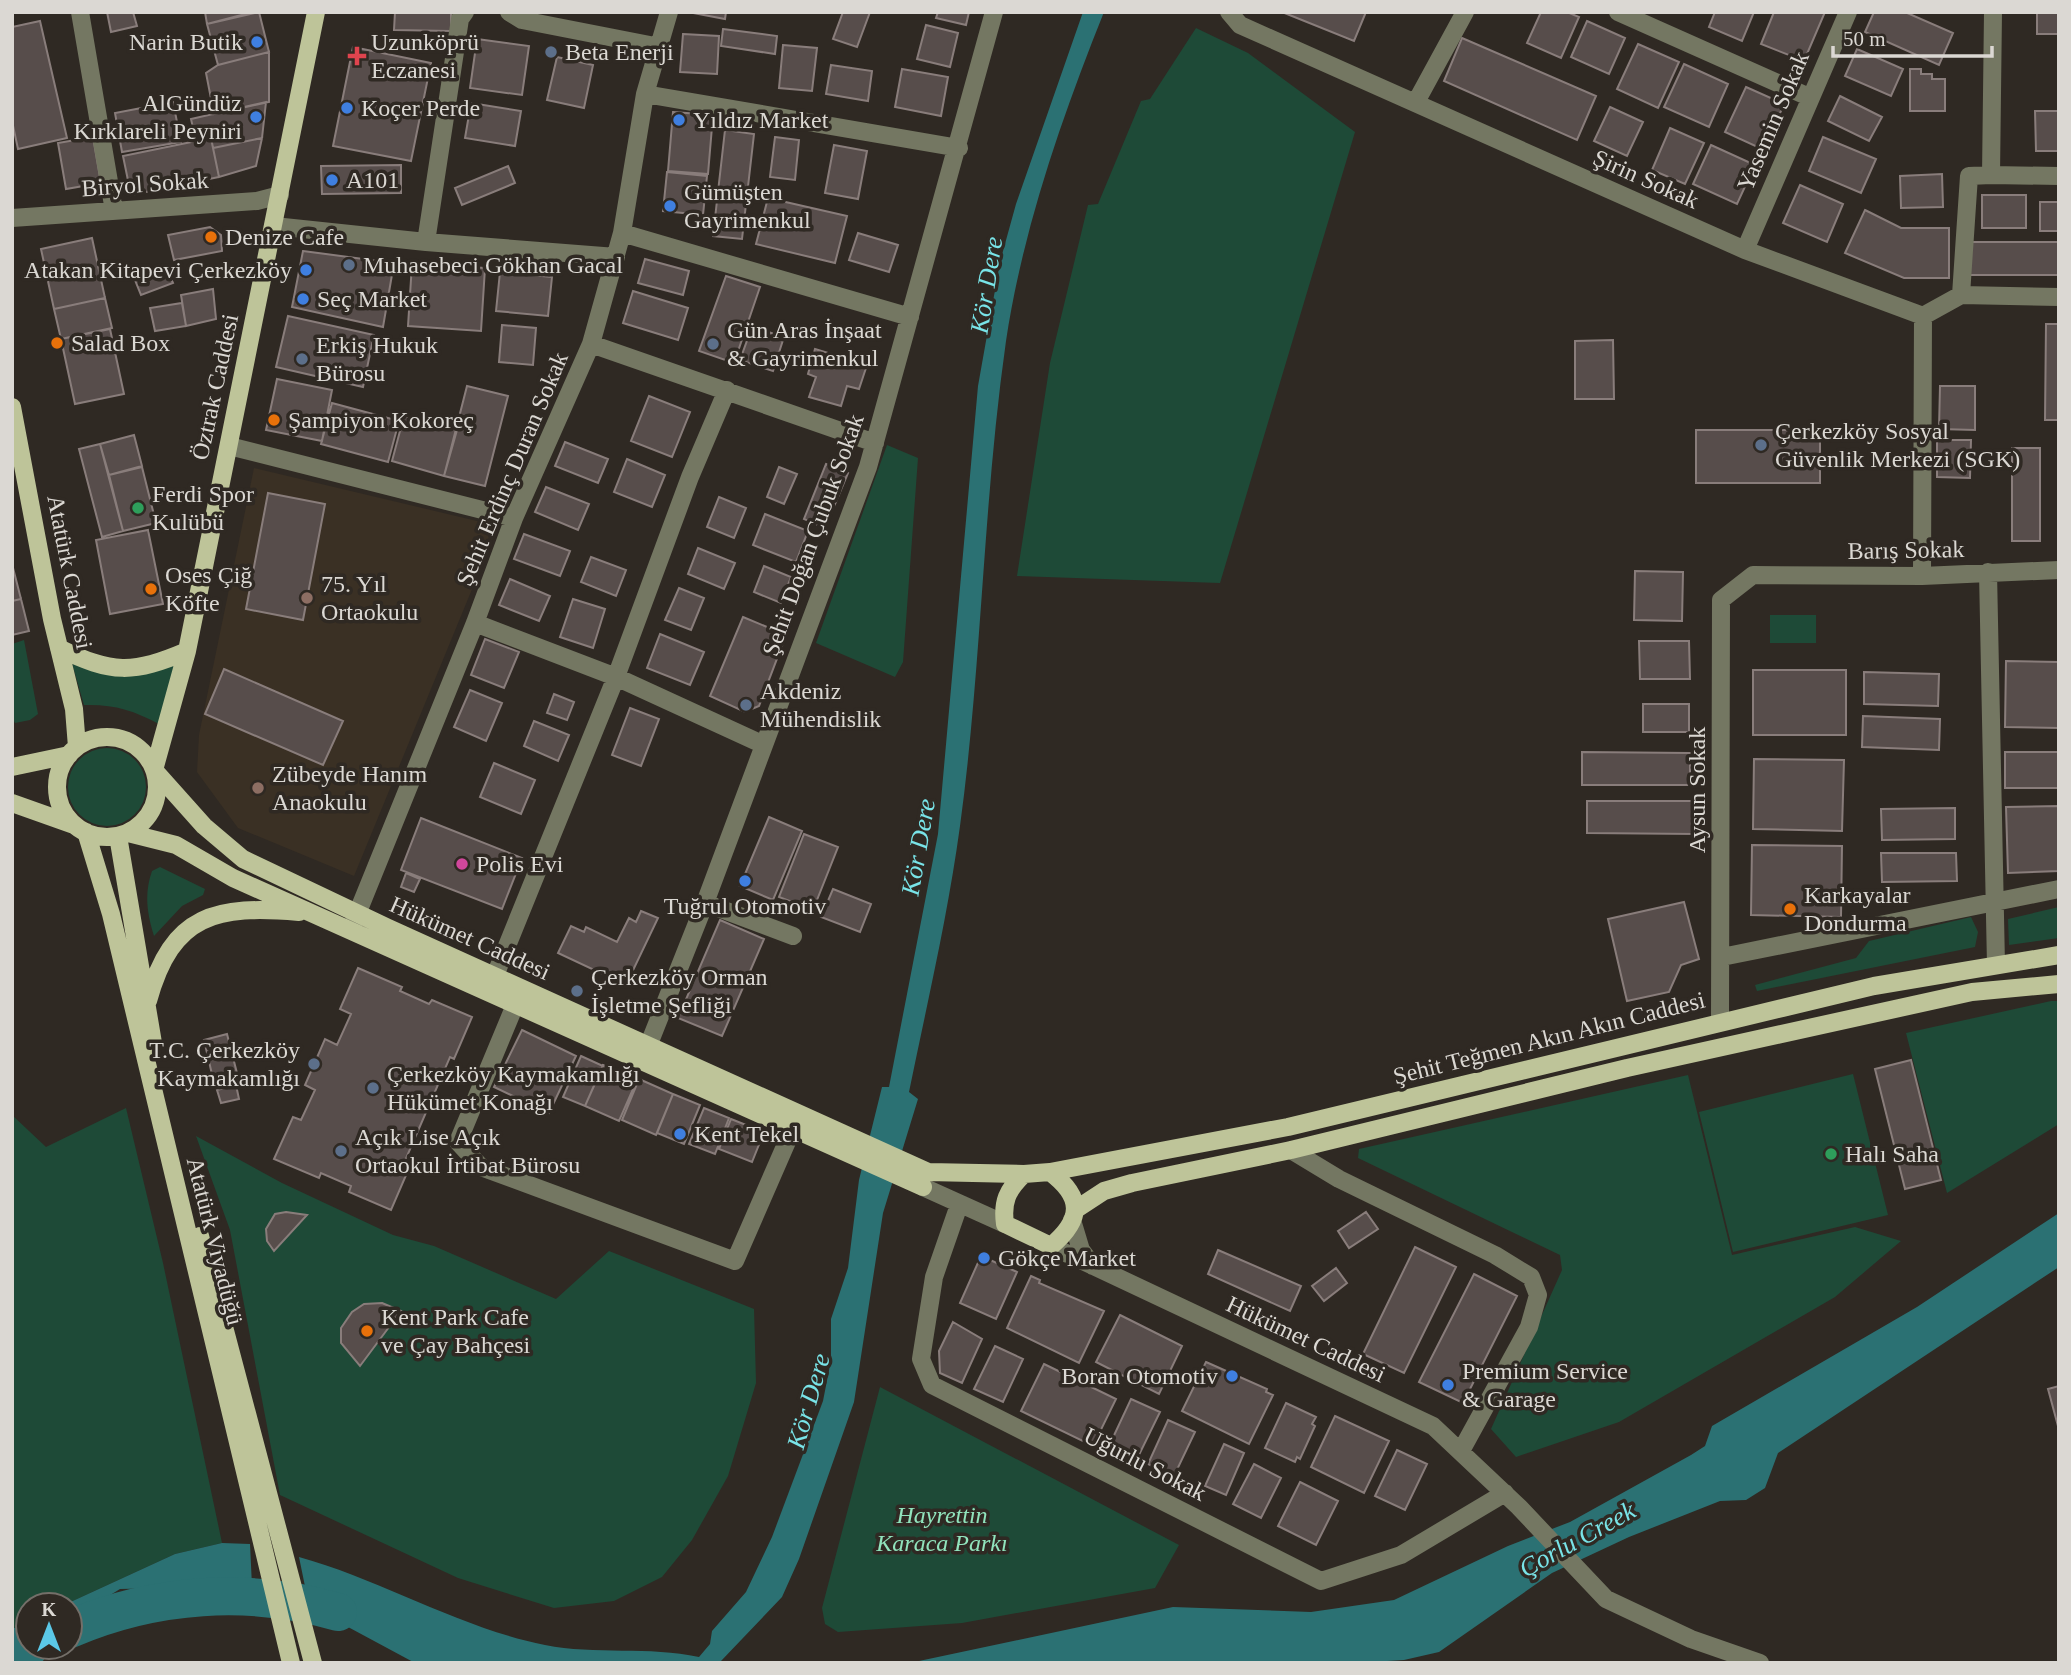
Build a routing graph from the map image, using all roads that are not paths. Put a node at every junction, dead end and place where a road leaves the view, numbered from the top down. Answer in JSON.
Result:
{"nodes":[{"id":1,"x":80,"y":12,"type":"edge"},
{"id":2,"x":316,"y":12,"type":"edge"},
{"id":3,"x":465,"y":12,"type":"edge"},
{"id":4,"x":509,"y":12,"type":"edge"},
{"id":5,"x":669,"y":12,"type":"edge"},
{"id":6,"x":994,"y":12,"type":"edge"},
{"id":7,"x":1229,"y":12,"type":"edge"},
{"id":8,"x":1465,"y":12,"type":"edge"},
{"id":9,"x":1619,"y":12,"type":"edge"},
{"id":10,"x":1848,"y":12,"type":"edge"},
{"id":11,"x":1993,"y":12,"type":"edge"},
{"id":12,"x":660,"y":47,"type":"junction"},
{"id":13,"x":645,"y":94,"type":"junction"},
{"id":14,"x":1809,"y":97,"type":"junction"},
{"id":15,"x":1416,"y":102,"type":"junction"},
{"id":16,"x":959,"y":148,"type":"junction"},
{"id":17,"x":1991,"y":175,"type":"junction"},
{"id":18,"x":2059,"y":176,"type":"edge"},
{"id":19,"x":280,"y":195,"type":"junction"},
{"id":20,"x":114,"y":211,"type":"junction"},
{"id":21,"x":12,"y":218,"type":"edge"},
{"id":22,"x":274,"y":226,"type":"junction"},
{"id":23,"x":622,"y":233,"type":"junction"},
{"id":24,"x":426,"y":242,"type":"junction"},
{"id":25,"x":1745,"y":250,"type":"junction"},
{"id":26,"x":616,"y":257,"type":"junction"},
{"id":27,"x":1961,"y":295,"type":"junction"},
{"id":28,"x":2059,"y":297,"type":"edge"},
{"id":29,"x":1923,"y":316,"type":"junction"},
{"id":30,"x":910,"y":317,"type":"junction"},
{"id":31,"x":591,"y":344,"type":"junction"},
{"id":32,"x":727,"y":390,"type":"junction"},
{"id":33,"x":12,"y":407,"type":"edge"},
{"id":34,"x":875,"y":443,"type":"junction"},
{"id":35,"x":229,"y":446,"type":"junction"},
{"id":36,"x":21,"y":487,"type":"edge"},
{"id":37,"x":514,"y":518,"type":"junction"},
{"id":38,"x":2059,"y":570,"type":"edge"},
{"id":39,"x":1988,"y":572,"type":"junction"},
{"id":40,"x":1753,"y":575,"type":"joint"},
{"id":41,"x":1922,"y":576,"type":"junction"},
{"id":42,"x":475,"y":623,"type":"junction"},
{"id":43,"x":59,"y":648,"type":"junction"},
{"id":44,"x":187,"y":650,"type":"junction"},
{"id":45,"x":617,"y":677,"type":"junction"},
{"id":46,"x":762,"y":744,"type":"junction"},
{"id":47,"x":73,"y":751,"type":"junction"},
{"id":48,"x":12,"y":767,"type":"edge"},
{"id":49,"x":154,"y":770,"type":"junction"},
{"id":50,"x":12,"y":803,"type":"edge"},
{"id":51,"x":80,"y":829,"type":"junction"},
{"id":52,"x":123,"y":834,"type":"junction"},
{"id":53,"x":2059,"y":889,"type":"edge"},
{"id":54,"x":705,"y":903,"type":"junction"},
{"id":55,"x":1995,"y":903,"type":"junction"},
{"id":56,"x":316,"y":914,"type":"junction"},
{"id":57,"x":354,"y":922,"type":"junction"},
{"id":58,"x":793,"y":936,"type":"dead end"},
{"id":59,"x":2059,"y":955,"type":"edge"},
{"id":60,"x":1722,"y":957,"type":"junction"},
{"id":61,"x":1996,"y":965,"type":"junction"},
{"id":62,"x":495,"y":983,"type":"junction"},
{"id":63,"x":2059,"y":984,"type":"edge"},
{"id":64,"x":548,"y":1001,"type":"junction"},
{"id":65,"x":515,"y":1005,"type":"junction"},
{"id":66,"x":147,"y":1007,"type":"junction"},
{"id":67,"x":1720,"y":1021,"type":"junction"},
{"id":68,"x":645,"y":1054,"type":"junction"},
{"id":69,"x":793,"y":1128,"type":"junction"},
{"id":70,"x":829,"y":1136,"type":"junction"},
{"id":71,"x":1291,"y":1150,"type":"junction"},
{"id":72,"x":1051,"y":1172,"type":"junction"},
{"id":73,"x":1024,"y":1174,"type":"junction"},
{"id":74,"x":926,"y":1180,"type":"junction"},
{"id":75,"x":959,"y":1205,"type":"junction"},
{"id":76,"x":1074,"y":1215,"type":"junction"},
{"id":77,"x":1006,"y":1224,"type":"junction"},
{"id":78,"x":1051,"y":1246,"type":"junction"},
{"id":79,"x":1093,"y":1266,"type":"junction"},
{"id":80,"x":1461,"y":1451,"type":"junction"},
{"id":81,"x":1505,"y":1493,"type":"junction"},
{"id":82,"x":291,"y":1663,"type":"edge"},
{"id":83,"x":313,"y":1663,"type":"edge"},
{"id":84,"x":1760,"y":1663,"type":"edge"}],
"edges":[{"from":1,"to":20,"type":"street"},
{"from":2,"to":19,"type":"main road","name":"Öztrak Caddesi"},
{"from":3,"to":24,"type":"street"},
{"from":4,"to":12,"type":"street"},
{"from":5,"to":12,"type":"street","name":"Şehit Erdinç Duran Sokak"},
{"from":6,"to":16,"type":"street","name":"Şehit Doğan Çubuk Sokak"},
{"from":7,"to":15,"type":"street","name":"Şirin Sokak"},
{"from":8,"to":15,"type":"street"},
{"from":9,"to":14,"type":"street"},
{"from":10,"to":14,"type":"street","name":"Yasemin Sokak"},
{"from":11,"to":17,"type":"street"},
{"from":12,"to":13,"type":"street","name":"Şehit Erdinç Duran Sokak"},
{"from":13,"to":16,"type":"street"},
{"from":13,"to":23,"type":"street","name":"Şehit Erdinç Duran Sokak"},
{"from":14,"to":25,"type":"street","name":"Yasemin Sokak"},
{"from":15,"to":25,"type":"street","name":"Şirin Sokak"},
{"from":16,"to":30,"type":"street","name":"Şehit Doğan Çubuk Sokak"},
{"from":17,"to":18,"type":"street"},
{"from":17,"to":27,"type":"street"},
{"from":19,"to":20,"type":"street","name":"Biryol Sokak"},
{"from":19,"to":22,"type":"main road","name":"Öztrak Caddesi"},
{"from":20,"to":21,"type":"street","name":"Biryol Sokak"},
{"from":22,"to":24,"type":"street"},
{"from":22,"to":35,"type":"main road","name":"Öztrak Caddesi"},
{"from":23,"to":26,"type":"street","name":"Şehit Erdinç Duran Sokak"},
{"from":23,"to":30,"type":"street"},
{"from":24,"to":26,"type":"street"},
{"from":25,"to":29,"type":"street","name":"Şirin Sokak"},
{"from":26,"to":31,"type":"street","name":"Şehit Erdinç Duran Sokak"},
{"from":27,"to":28,"type":"street"},
{"from":27,"to":29,"type":"street"},
{"from":29,"to":41,"type":"street"},
{"from":30,"to":34,"type":"street","name":"Şehit Doğan Çubuk Sokak"},
{"from":31,"to":32,"type":"street"},
{"from":31,"to":37,"type":"street","name":"Şehit Erdinç Duran Sokak"},
{"from":32,"to":34,"type":"street"},
{"from":32,"to":45,"type":"street"},
{"from":33,"to":36,"type":"main road","name":"Atatürk Caddesi"},
{"from":34,"to":46,"type":"street","name":"Şehit Doğan Çubuk Sokak"},
{"from":35,"to":37,"type":"street"},
{"from":35,"to":44,"type":"main road","name":"Öztrak Caddesi"},
{"from":36,"to":43,"type":"main road","name":"Atatürk Caddesi"},
{"from":37,"to":42,"type":"street","name":"Şehit Erdinç Duran Sokak"},
{"from":38,"to":39,"type":"street","name":"Barış Sokak"},
{"from":39,"to":41,"type":"street","name":"Barış Sokak"},
{"from":39,"to":55,"type":"street"},
{"from":40,"to":41,"type":"street","name":"Barış Sokak"},
{"from":40,"to":60,"type":"street","name":"Aysun Sokak"},
{"from":42,"to":45,"type":"street"},
{"from":42,"to":57,"type":"street","name":"Şehit Erdinç Duran Sokak"},
{"from":43,"to":44,"type":"main road"},
{"from":43,"to":47,"type":"main road","name":"Atatürk Caddesi"},
{"from":44,"to":49,"type":"main road","name":"Öztrak Caddesi"},
{"from":45,"to":46,"type":"street"},
{"from":45,"to":62,"type":"street"},
{"from":46,"to":54,"type":"street","name":"Şehit Doğan Çubuk Sokak"},
{"from":47,"to":48,"type":"main road"},
{"from":47,"to":49,"type":"main road"},
{"from":47,"to":51,"type":"main road"},
{"from":49,"to":52,"type":"main road"},
{"from":49,"to":57,"type":"main road","name":"Hükümet Caddesi"},
{"from":50,"to":51,"type":"main road"},
{"from":51,"to":52,"type":"main road"},
{"from":51,"to":82,"type":"main road","name":"Atatürk Viyadüğü"},
{"from":52,"to":56,"type":"main road","name":"Hükümet Caddesi"},
{"from":52,"to":66,"type":"main road","name":"Atatürk Viyadüğü"},
{"from":53,"to":55,"type":"street"},
{"from":54,"to":58,"type":"street"},
{"from":54,"to":68,"type":"street","name":"Şehit Doğan Çubuk Sokak"},
{"from":55,"to":60,"type":"street"},
{"from":55,"to":61,"type":"street"},
{"from":56,"to":57,"type":"main road","name":"Hükümet Caddesi"},
{"from":56,"to":66,"type":"main road"},
{"from":57,"to":62,"type":"main road","name":"Hükümet Caddesi"},
{"from":59,"to":61,"type":"main road","name":"Şehit Teğmen Akın Akın Caddesi"},
{"from":60,"to":67,"type":"street","name":"Aysun Sokak"},
{"from":61,"to":67,"type":"main road","name":"Şehit Teğmen Akın Akın Caddesi"},
{"from":62,"to":64,"type":"main road","name":"Hükümet Caddesi"},
{"from":62,"to":65,"type":"main road","name":"Hükümet Caddesi"},
{"from":63,"to":71,"type":"main road","name":"Şehit Teğmen Akın Akın Caddesi"},
{"from":64,"to":65,"type":"main road"},
{"from":64,"to":68,"type":"main road","name":"Hükümet Caddesi"},
{"from":65,"to":68,"type":"main road","name":"Hükümet Caddesi"},
{"from":65,"to":69,"type":"street"},
{"from":66,"to":83,"type":"main road","name":"Atatürk Viyadüğü"},
{"from":67,"to":72,"type":"main road","name":"Şehit Teğmen Akın Akın Caddesi"},
{"from":68,"to":69,"type":"main road","name":"Hükümet Caddesi"},
{"from":68,"to":70,"type":"main road","name":"Hükümet Caddesi"},
{"from":69,"to":70,"type":"main road","name":"Hükümet Caddesi"},
{"from":70,"to":74,"type":"main road"},
{"from":71,"to":76,"type":"main road","name":"Şehit Teğmen Akın Akın Caddesi"},
{"from":71,"to":80,"type":"street"},
{"from":72,"to":73,"type":"main road"},
{"from":72,"to":76,"type":"main road"},
{"from":73,"to":74,"type":"main road"},
{"from":73,"to":77,"type":"main road"},
{"from":74,"to":75,"type":"street"},
{"from":75,"to":77,"type":"street"},
{"from":75,"to":81,"type":"street","name":"Uğurlu Sokak"},
{"from":76,"to":78,"type":"main road"},
{"from":76,"to":79,"type":"street"},
{"from":77,"to":78,"type":"main road"},
{"from":78,"to":79,"type":"street","name":"Hükümet Caddesi"},
{"from":79,"to":80,"type":"street","name":"Hükümet Caddesi"},
{"from":80,"to":81,"type":"street","name":"Hükümet Caddesi"},
{"from":81,"to":84,"type":"street","name":"Hükümet Caddesi"}]}
